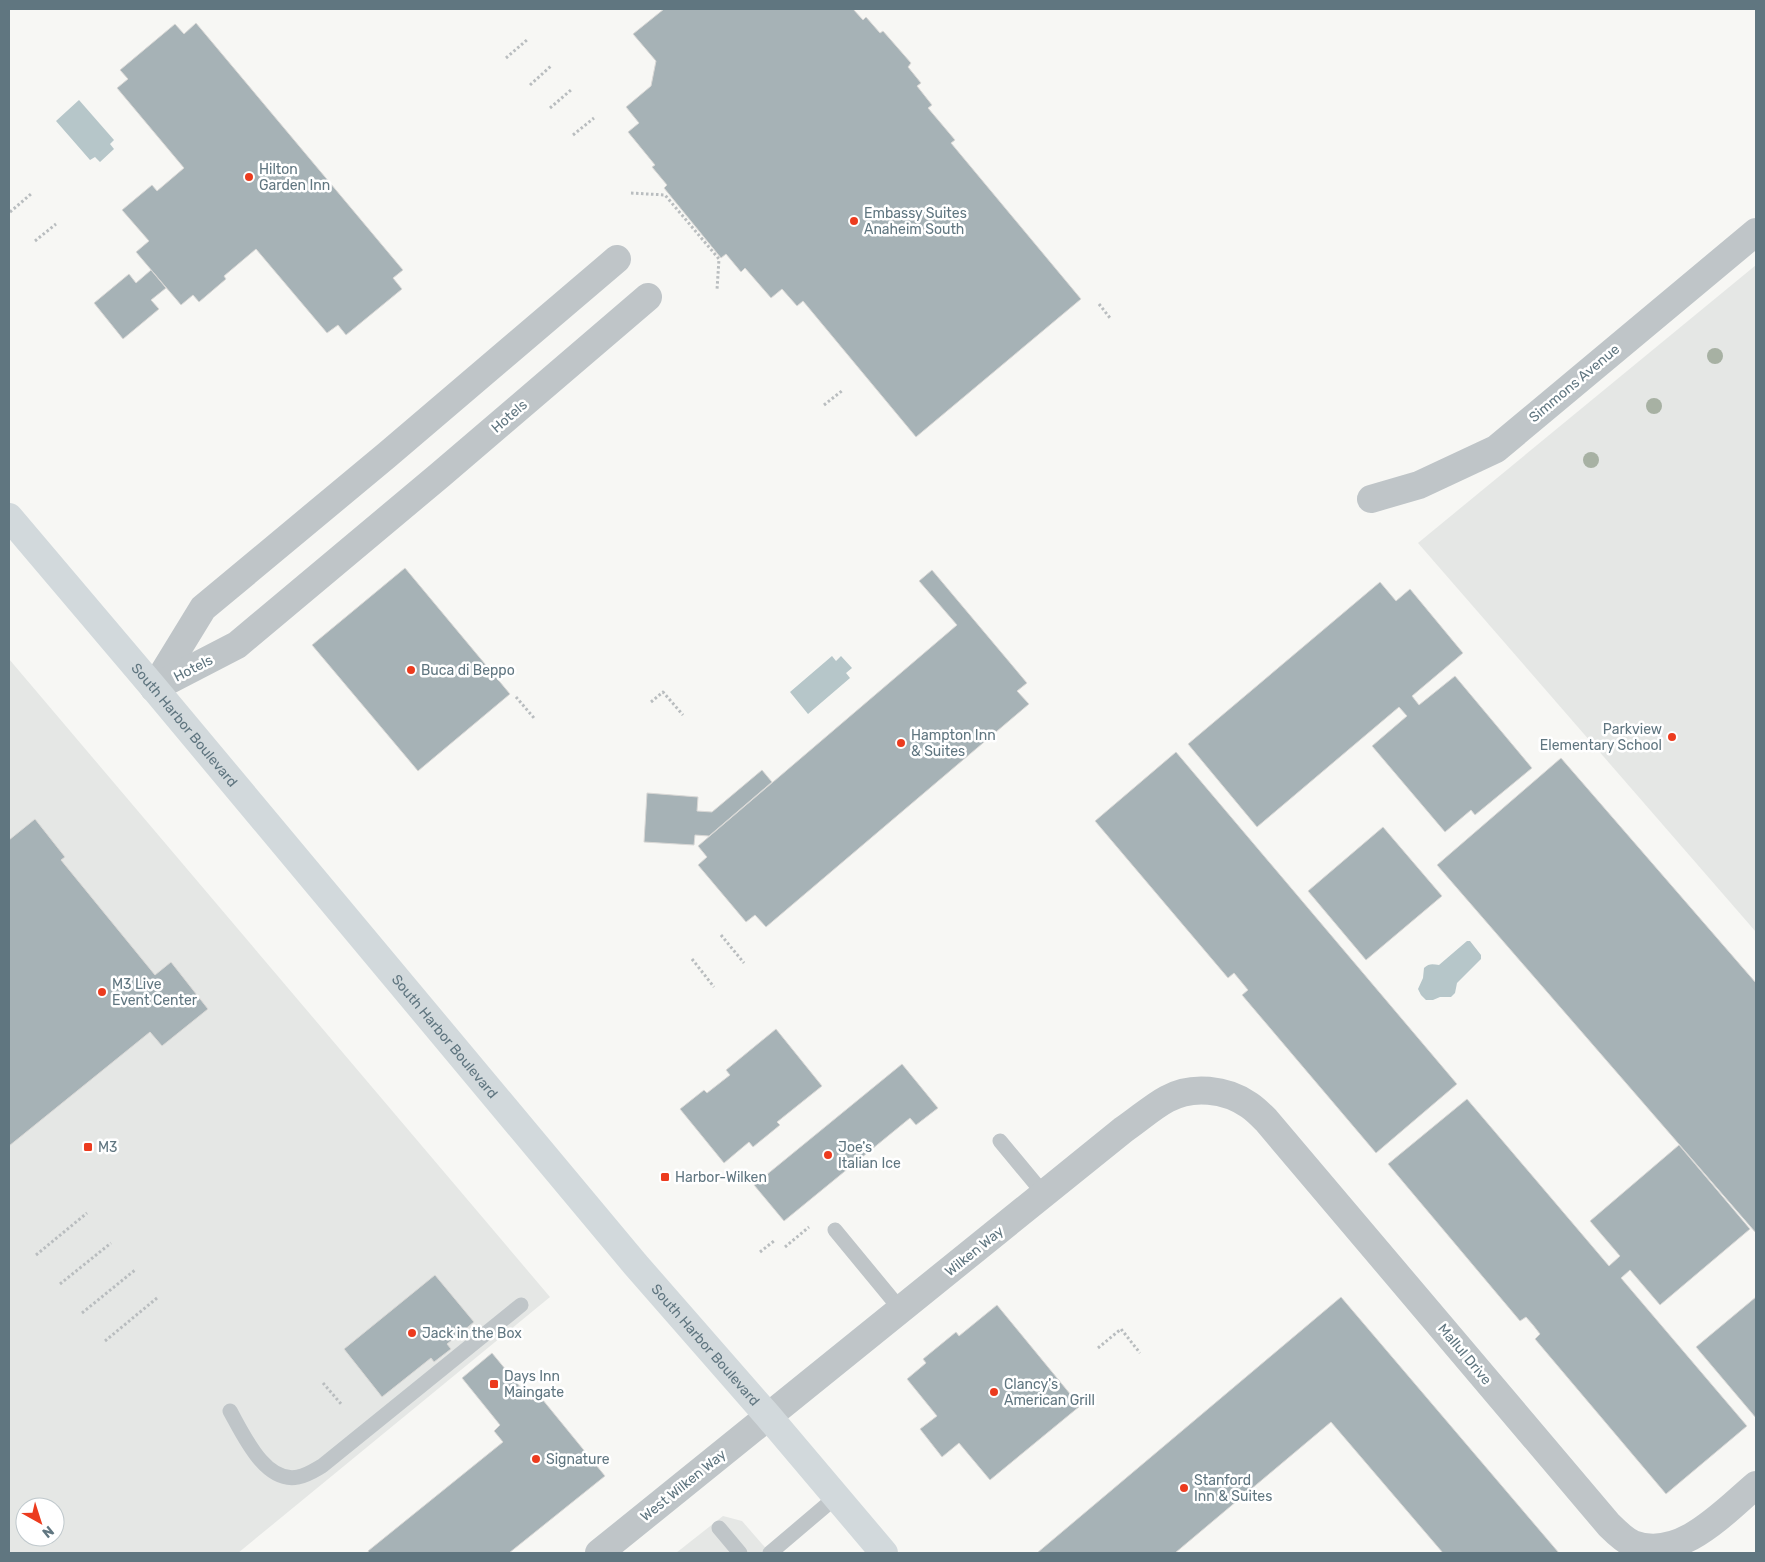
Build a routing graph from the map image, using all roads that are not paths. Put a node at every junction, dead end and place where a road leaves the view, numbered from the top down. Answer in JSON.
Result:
{"nodes":[{"id":1,"x":1756,"y":232,"type":"edge"},
{"id":2,"x":617,"y":259,"type":"dead end"},
{"id":3,"x":648,"y":297,"type":"dead end"},
{"id":4,"x":1372,"y":499,"type":"dead end"},
{"id":5,"x":9,"y":517,"type":"edge"},
{"id":6,"x":154,"y":688,"type":"junction"},
{"id":7,"x":1184,"y":1092,"type":"joint"},
{"id":8,"x":1000,"y":1141,"type":"dead end"},
{"id":9,"x":1044,"y":1194,"type":"junction"},
{"id":10,"x":835,"y":1230,"type":"dead end"},
{"id":11,"x":521,"y":1305,"type":"dead end"},
{"id":12,"x":901,"y":1310,"type":"junction"},
{"id":13,"x":230,"y":1411,"type":"dead end"},
{"id":14,"x":768,"y":1416,"type":"junction"},
{"id":15,"x":1756,"y":1485,"type":"edge"},
{"id":16,"x":836,"y":1497,"type":"junction"},
{"id":17,"x":719,"y":1528,"type":"dead end"},
{"id":18,"x":1661,"y":1550,"type":"edge"},
{"id":19,"x":878,"y":1551,"type":"edge"},
{"id":20,"x":599,"y":1553,"type":"edge"},
{"id":21,"x":740,"y":1553,"type":"edge"},
{"id":22,"x":770,"y":1553,"type":"edge"}],
"edges":[{"from":1,"to":4,"type":"street","name":"Simmons Avenue"},
{"from":2,"to":6,"type":"street","name":"Hotels"},
{"from":3,"to":6,"type":"street","name":"Hotels"},
{"from":5,"to":6,"type":"main road","name":"South Harbor Boulevard"},
{"from":6,"to":14,"type":"main road","name":"South Harbor Boulevard"},
{"from":7,"to":9,"type":"street","name":"Wilken Way"},
{"from":7,"to":18,"type":"street","name":"Mallul Drive"},
{"from":8,"to":9,"type":"lane"},
{"from":9,"to":12,"type":"street","name":"Wilken Way"},
{"from":10,"to":12,"type":"lane"},
{"from":11,"to":13,"type":"lane"},
{"from":12,"to":14,"type":"street","name":"Wilken Way"},
{"from":14,"to":16,"type":"main road","name":"South Harbor Boulevard"},
{"from":14,"to":20,"type":"street","name":"West Wilken Way"},
{"from":15,"to":18,"type":"street","name":"Mallul Drive"},
{"from":16,"to":19,"type":"main road","name":"South Harbor Boulevard"},
{"from":16,"to":22,"type":"lane"},
{"from":17,"to":21,"type":"lane"}]}
